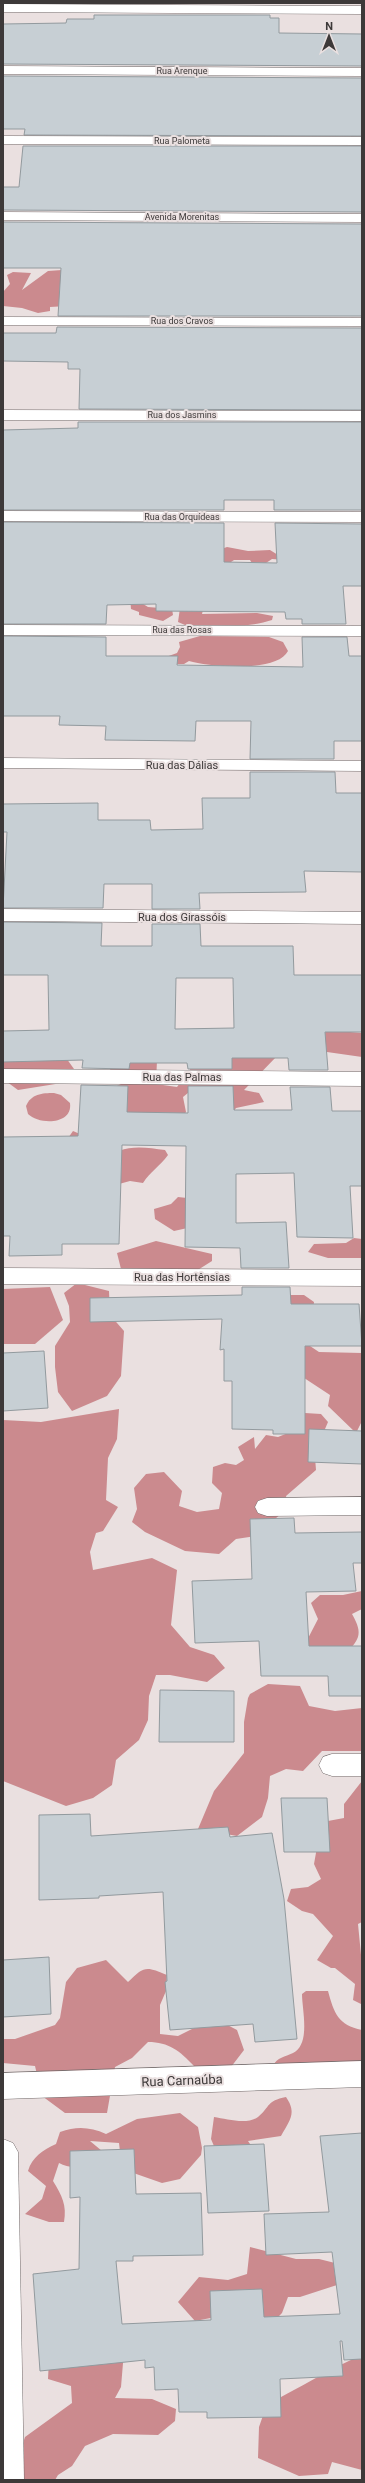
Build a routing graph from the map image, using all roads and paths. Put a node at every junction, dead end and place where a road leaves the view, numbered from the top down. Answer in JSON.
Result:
{"nodes":[{"id":1,"x":3,"y":8,"type":"edge"},
{"id":2,"x":362,"y":10,"type":"edge"},
{"id":3,"x":3,"y":70,"type":"edge"},
{"id":4,"x":362,"y":72,"type":"edge"},
{"id":5,"x":3,"y":140,"type":"edge"},
{"id":6,"x":362,"y":141,"type":"edge"},
{"id":7,"x":3,"y":216,"type":"edge"},
{"id":8,"x":362,"y":218,"type":"edge"},
{"id":9,"x":3,"y":230,"type":"edge"},
{"id":10,"x":362,"y":231,"type":"edge"},
{"id":11,"x":3,"y":321,"type":"edge"},
{"id":12,"x":362,"y":322,"type":"edge"},
{"id":13,"x":3,"y":415,"type":"edge"},
{"id":14,"x":362,"y":416,"type":"edge"},
{"id":15,"x":3,"y":516,"type":"edge"},
{"id":16,"x":362,"y":517,"type":"edge"},
{"id":17,"x":3,"y":630,"type":"edge"},
{"id":18,"x":362,"y":631,"type":"edge"},
{"id":19,"x":3,"y":763,"type":"edge"},
{"id":20,"x":362,"y":766,"type":"edge"},
{"id":21,"x":3,"y":916,"type":"edge"},
{"id":22,"x":362,"y":918,"type":"edge"},
{"id":23,"x":3,"y":1076,"type":"edge"},
{"id":24,"x":362,"y":1079,"type":"edge"},
{"id":25,"x":3,"y":1276,"type":"edge"},
{"id":26,"x":362,"y":1278,"type":"edge"},
{"id":27,"x":362,"y":1506,"type":"edge"},
{"id":28,"x":267,"y":1507,"type":"dead end"},
{"id":29,"x":332,"y":1765,"type":"dead end"},
{"id":30,"x":362,"y":1765,"type":"edge"},
{"id":31,"x":362,"y":2074,"type":"edge"},
{"id":32,"x":3,"y":2086,"type":"edge"},
{"id":33,"x":3,"y":2152,"type":"edge"},
{"id":34,"x":8,"y":2480,"type":"edge"}],
"edges":[{"from":1,"to":2,"type":"street"},
{"from":3,"to":4,"type":"street","name":"Rua Arenque"},
{"from":5,"to":6,"type":"street","name":"Rua Palometa"},
{"from":7,"to":8,"type":"street","name":"Avenida Morenitas"},
{"from":9,"to":10,"type":"street","name":"Avenida Morenitas"},
{"from":11,"to":12,"type":"street","name":"Rua dos Cravos"},
{"from":13,"to":14,"type":"street","name":"Rua dos Jasmins"},
{"from":15,"to":16,"type":"street","name":"Rua das Orquídeas"},
{"from":17,"to":18,"type":"street","name":"Rua das Rosas"},
{"from":19,"to":20,"type":"street","name":"Rua das Dálias"},
{"from":21,"to":22,"type":"street","name":"Rua dos Girassóis"},
{"from":23,"to":24,"type":"street","name":"Rua das Palmas"},
{"from":25,"to":26,"type":"street","name":"Rua das Hortênsias"},
{"from":27,"to":28,"type":"street"},
{"from":29,"to":30,"type":"street"},
{"from":31,"to":32,"type":"street","name":"Rua Carnaúba"},
{"from":33,"to":34,"type":"street"}]}
